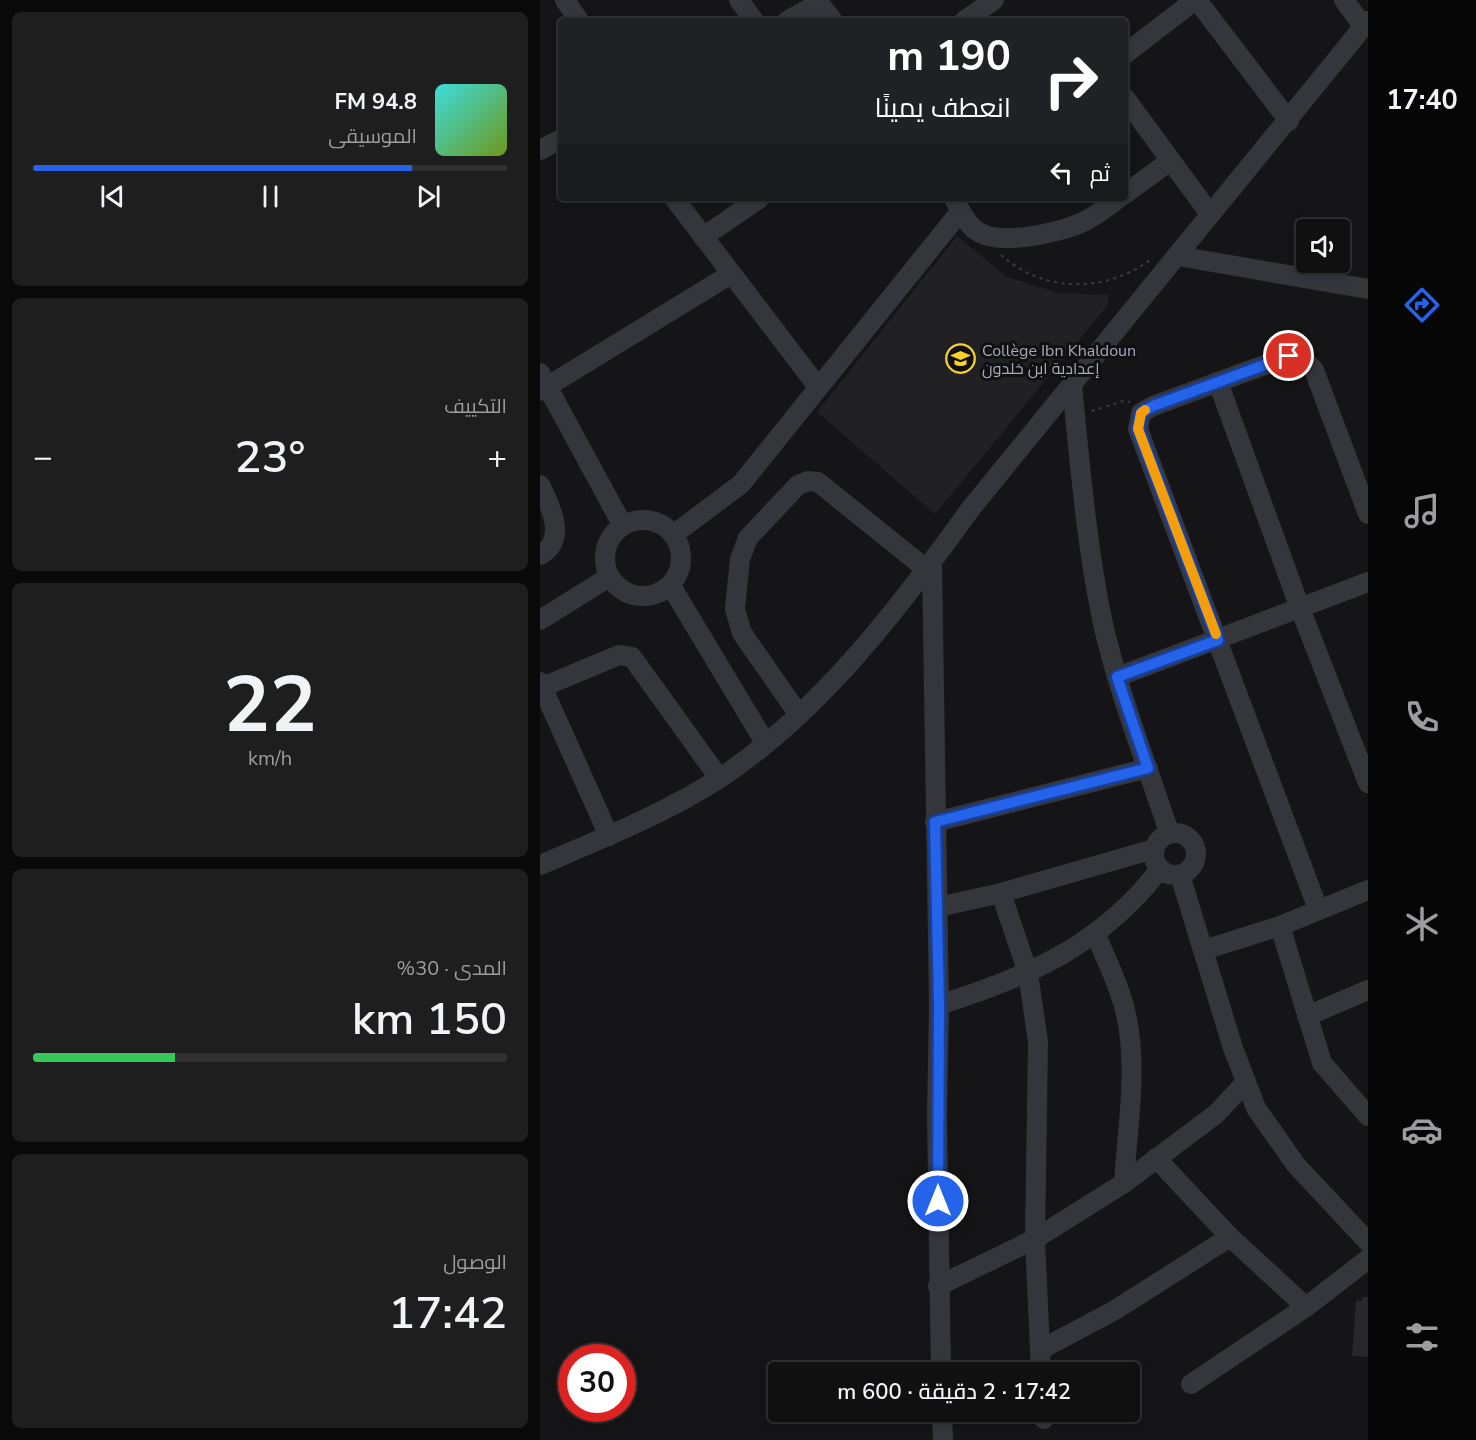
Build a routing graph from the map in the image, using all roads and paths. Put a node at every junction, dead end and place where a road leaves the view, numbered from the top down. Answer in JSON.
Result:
{"nodes":[{"id":1,"x":565,"y":0,"type":"edge"},
{"id":2,"x":739,"y":0,"type":"edge"},
{"id":3,"x":994,"y":0,"type":"edge"},
{"id":4,"x":1196,"y":0,"type":"edge"},
{"id":5,"x":1344,"y":0,"type":"edge"},
{"id":6,"x":818,"y":2,"type":"edge"},
{"id":7,"x":577,"y":18,"type":"edge"},
{"id":8,"x":752,"y":18,"type":"edge"},
{"id":9,"x":792,"y":18,"type":"edge"},
{"id":10,"x":830,"y":18,"type":"edge"},
{"id":11,"x":968,"y":18,"type":"edge"},
{"id":12,"x":1366,"y":24,"type":"edge"},
{"id":13,"x":1128,"y":52,"type":"edge"},
{"id":14,"x":1128,"y":102,"type":"edge"},
{"id":15,"x":1288,"y":121,"type":"junction"},
{"id":16,"x":558,"y":141,"type":"edge"},
{"id":17,"x":540,"y":150,"type":"edge"},
{"id":18,"x":1170,"y":161,"type":"junction"},
{"id":19,"x":1128,"y":192,"type":"edge"},
{"id":20,"x":676,"y":201,"type":"edge"},
{"id":21,"x":756,"y":201,"type":"edge"},
{"id":22,"x":1115,"y":201,"type":"edge"},
{"id":23,"x":957,"y":205,"type":"edge"},
{"id":24,"x":1210,"y":213,"type":"junction"},
{"id":25,"x":984,"y":234,"type":"junction"},
{"id":26,"x":703,"y":237,"type":"junction"},
{"id":27,"x":1168,"y":253,"type":"junction"},
{"id":28,"x":731,"y":274,"type":"junction"},
{"id":29,"x":1368,"y":289,"type":"edge"},
{"id":30,"x":1218,"y":382,"type":"junction"},
{"id":31,"x":543,"y":383,"type":"edge"},
{"id":32,"x":1072,"y":385,"type":"junction"},
{"id":33,"x":818,"y":387,"type":"junction"},
{"id":34,"x":1141,"y":413,"type":"junction"},
{"id":35,"x":1075,"y":416,"type":"junction"},
{"id":36,"x":540,"y":485,"type":"edge"},
{"id":37,"x":1368,"y":514,"type":"edge"},
{"id":38,"x":623,"y":526,"type":"junction"},
{"id":39,"x":673,"y":535,"type":"junction"},
{"id":40,"x":540,"y":555,"type":"edge"},
{"id":41,"x":929,"y":565,"type":"junction"},
{"id":42,"x":609,"y":577,"type":"junction"},
{"id":43,"x":1368,"y":582,"type":"edge"},
{"id":44,"x":671,"y":586,"type":"junction"},
{"id":45,"x":1300,"y":608,"type":"junction"},
{"id":46,"x":540,"y":620,"type":"edge"},
{"id":47,"x":1218,"y":640,"type":"junction"},
{"id":48,"x":1117,"y":677,"type":"junction"},
{"id":49,"x":541,"y":686,"type":"edge"},
{"id":50,"x":800,"y":715,"type":"junction"},
{"id":51,"x":766,"y":744,"type":"junction"},
{"id":52,"x":1148,"y":768,"type":"junction"},
{"id":53,"x":719,"y":778,"type":"junction"},
{"id":54,"x":1368,"y":783,"type":"edge"},
{"id":55,"x":935,"y":822,"type":"junction"},
{"id":56,"x":1169,"y":832,"type":"junction"},
{"id":57,"x":609,"y":836,"type":"junction"},
{"id":58,"x":1154,"y":849,"type":"junction"},
{"id":59,"x":540,"y":865,"type":"edge"},
{"id":60,"x":1160,"y":869,"type":"junction"},
{"id":61,"x":1180,"y":875,"type":"junction"},
{"id":62,"x":1368,"y":890,"type":"edge"},
{"id":63,"x":1001,"y":893,"type":"junction"},
{"id":64,"x":938,"y":907,"type":"junction"},
{"id":65,"x":1318,"y":909,"type":"junction"},
{"id":66,"x":1280,"y":926,"type":"junction"},
{"id":67,"x":1096,"y":935,"type":"junction"},
{"id":68,"x":1204,"y":950,"type":"junction"},
{"id":69,"x":1028,"y":973,"type":"junction"},
{"id":70,"x":1368,"y":990,"type":"edge"},
{"id":71,"x":939,"y":1005,"type":"junction"},
{"id":72,"x":1307,"y":1016,"type":"junction"},
{"id":73,"x":1245,"y":1083,"type":"junction"},
{"id":74,"x":1368,"y":1116,"type":"edge"},
{"id":75,"x":1156,"y":1158,"type":"junction"},
{"id":76,"x":1124,"y":1183,"type":"junction"},
{"id":77,"x":1230,"y":1237,"type":"junction"},
{"id":78,"x":1035,"y":1239,"type":"junction"},
{"id":79,"x":1368,"y":1242,"type":"edge"},
{"id":80,"x":1368,"y":1259,"type":"edge"},
{"id":81,"x":938,"y":1286,"type":"junction"},
{"id":82,"x":1306,"y":1307,"type":"junction"},
{"id":83,"x":1040,"y":1350,"type":"junction"},
{"id":84,"x":941,"y":1362,"type":"edge"},
{"id":85,"x":1041,"y":1362,"type":"edge"},
{"id":86,"x":1191,"y":1384,"type":"dead end"},
{"id":87,"x":942,"y":1422,"type":"edge"},
{"id":88,"x":942,"y":1440,"type":"edge"}],
"edges":[{"from":1,"to":7,"type":"street"},
{"from":2,"to":8,"type":"street"},
{"from":3,"to":11,"type":"street"},
{"from":4,"to":13,"type":"street"},
{"from":4,"to":15,"type":"street"},
{"from":5,"to":12,"type":"street"},
{"from":6,"to":9,"type":"street"},
{"from":6,"to":10,"type":"street"},
{"from":12,"to":15,"type":"street"},
{"from":14,"to":18,"type":"street"},
{"from":15,"to":24,"type":"street"},
{"from":16,"to":17,"type":"street"},
{"from":18,"to":19,"type":"street"},
{"from":18,"to":24,"type":"street"},
{"from":20,"to":26,"type":"street"},
{"from":21,"to":26,"type":"street"},
{"from":22,"to":25,"type":"street"},
{"from":23,"to":25,"type":"street"},
{"from":23,"to":33,"type":"street"},
{"from":24,"to":27,"type":"street"},
{"from":25,"to":27,"type":"path"},
{"from":26,"to":28,"type":"street"},
{"from":27,"to":29,"type":"street"},
{"from":27,"to":32,"type":"street"},
{"from":28,"to":31,"type":"street"},
{"from":28,"to":33,"type":"street"},
{"from":30,"to":34,"type":"street"},
{"from":30,"to":37,"type":"street"},
{"from":30,"to":45,"type":"street"},
{"from":31,"to":38,"type":"street"},
{"from":32,"to":35,"type":"street"},
{"from":32,"to":41,"type":"street"},
{"from":33,"to":39,"type":"street"},
{"from":34,"to":35,"type":"path"},
{"from":34,"to":47,"type":"street"},
{"from":35,"to":48,"type":"street"},
{"from":36,"to":40,"type":"street"},
{"from":38,"to":39,"type":"street"},
{"from":38,"to":42,"type":"street"},
{"from":39,"to":44,"type":"street"},
{"from":41,"to":50,"type":"street"},
{"from":41,"to":50,"type":"street"},
{"from":41,"to":55,"type":"street"},
{"from":42,"to":44,"type":"street"},
{"from":42,"to":46,"type":"street"},
{"from":43,"to":45,"type":"street"},
{"from":44,"to":51,"type":"street"},
{"from":45,"to":47,"type":"street"},
{"from":45,"to":54,"type":"street"},
{"from":47,"to":48,"type":"street"},
{"from":47,"to":65,"type":"street"},
{"from":48,"to":52,"type":"street"},
{"from":49,"to":53,"type":"street"},
{"from":49,"to":57,"type":"street"},
{"from":50,"to":51,"type":"street"},
{"from":51,"to":53,"type":"street"},
{"from":52,"to":55,"type":"street"},
{"from":52,"to":56,"type":"street"},
{"from":53,"to":57,"type":"street"},
{"from":55,"to":64,"type":"street"},
{"from":56,"to":58,"type":"street"},
{"from":56,"to":61,"type":"street"},
{"from":57,"to":59,"type":"street"},
{"from":58,"to":60,"type":"street"},
{"from":58,"to":63,"type":"street"},
{"from":60,"to":61,"type":"street"},
{"from":60,"to":67,"type":"street"},
{"from":61,"to":68,"type":"street"},
{"from":62,"to":65,"type":"street"},
{"from":63,"to":64,"type":"street"},
{"from":63,"to":69,"type":"street"},
{"from":64,"to":71,"type":"street"},
{"from":65,"to":66,"type":"street"},
{"from":66,"to":68,"type":"street"},
{"from":66,"to":72,"type":"street"},
{"from":67,"to":69,"type":"street"},
{"from":67,"to":76,"type":"street"},
{"from":68,"to":73,"type":"street"},
{"from":69,"to":71,"type":"street"},
{"from":69,"to":78,"type":"street"},
{"from":70,"to":72,"type":"street"},
{"from":71,"to":81,"type":"street"},
{"from":72,"to":74,"type":"street"},
{"from":73,"to":75,"type":"street"},
{"from":73,"to":79,"type":"street"},
{"from":75,"to":76,"type":"street"},
{"from":75,"to":77,"type":"street"},
{"from":76,"to":78,"type":"street"},
{"from":77,"to":82,"type":"street"},
{"from":77,"to":83,"type":"street"},
{"from":78,"to":81,"type":"street"},
{"from":78,"to":83,"type":"street"},
{"from":80,"to":82,"type":"street"},
{"from":81,"to":84,"type":"street"},
{"from":82,"to":86,"type":"street"},
{"from":83,"to":85,"type":"street"},
{"from":87,"to":88,"type":"street"}]}
